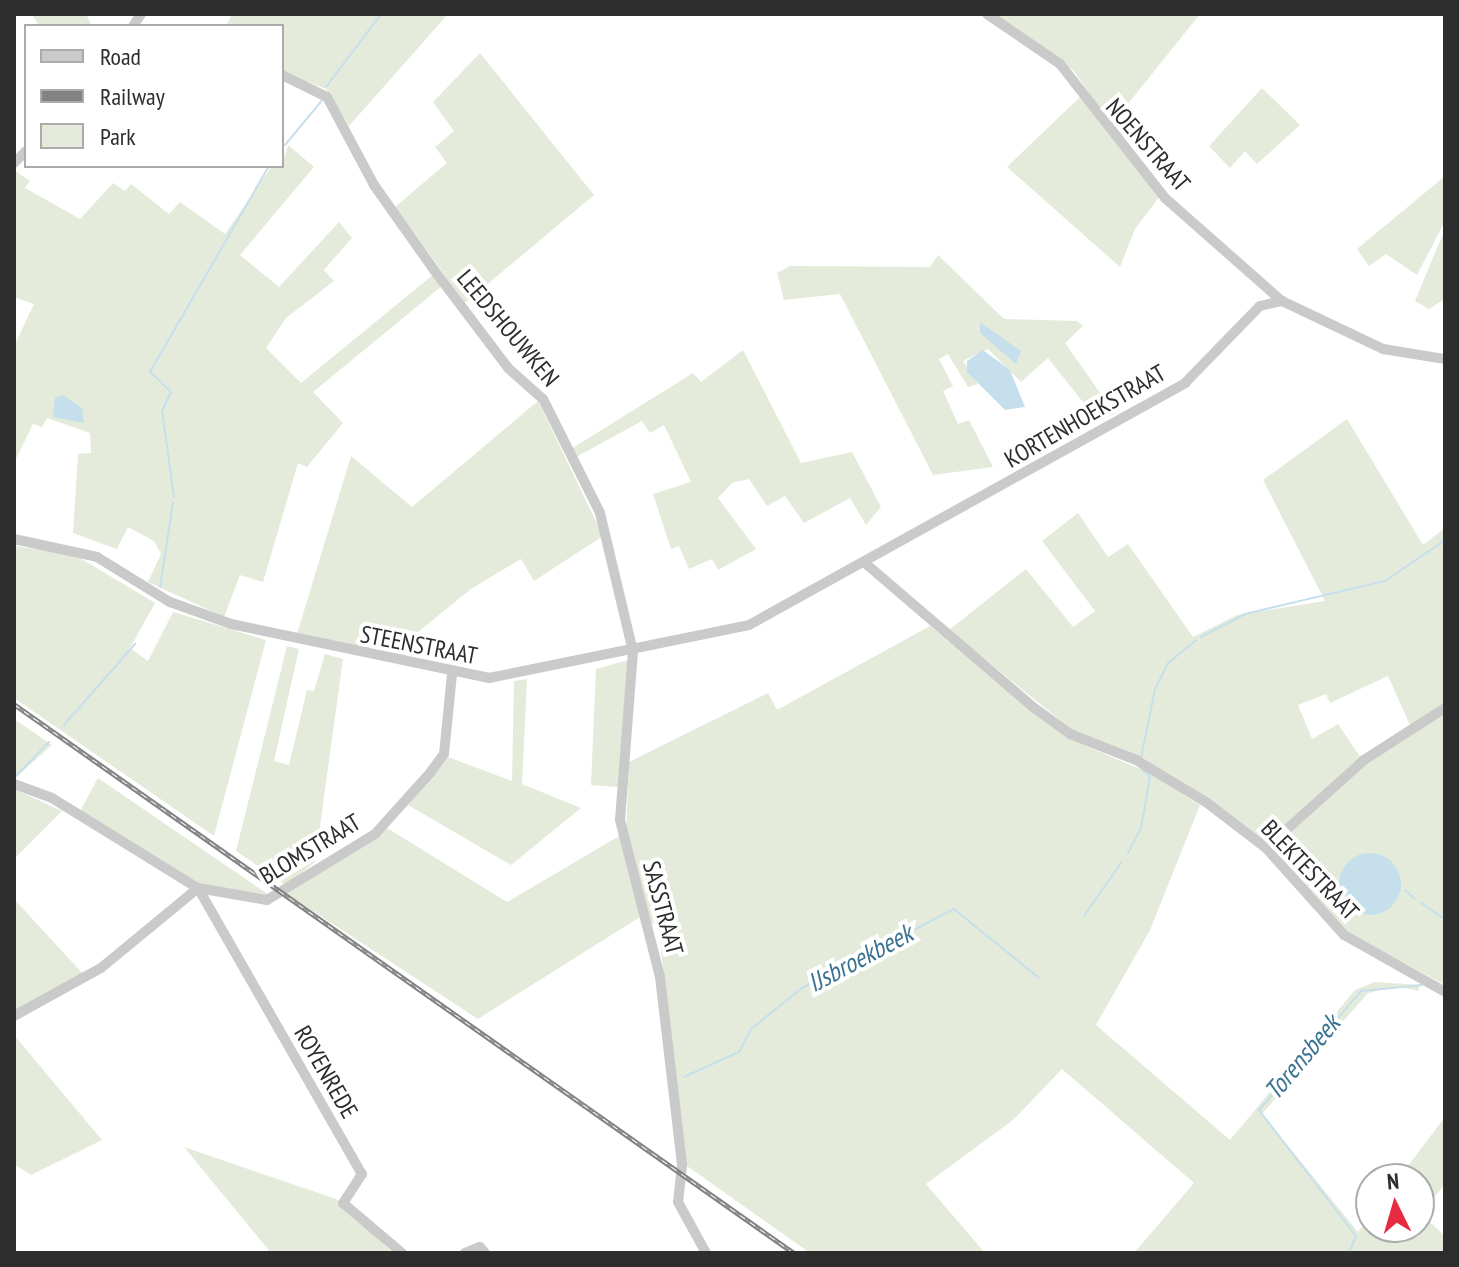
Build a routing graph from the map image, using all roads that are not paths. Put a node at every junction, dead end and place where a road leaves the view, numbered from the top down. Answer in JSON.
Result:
{"nodes":[{"id":1,"x":987,"y":14,"type":"edge"},
{"id":2,"x":284,"y":76,"type":"edge"},
{"id":3,"x":1282,"y":301,"type":"junction"},
{"id":4,"x":1445,"y":359,"type":"edge"},
{"id":5,"x":14,"y":539,"type":"edge"},
{"id":6,"x":865,"y":563,"type":"junction"},
{"id":7,"x":633,"y":651,"type":"junction"},
{"id":8,"x":452,"y":674,"type":"junction"},
{"id":9,"x":1445,"y":708,"type":"edge"},
{"id":10,"x":14,"y":784,"type":"edge"},
{"id":11,"x":1266,"y":848,"type":"junction"},
{"id":12,"x":198,"y":888,"type":"junction"},
{"id":13,"x":1445,"y":992,"type":"edge"},
{"id":14,"x":14,"y":1016,"type":"edge"},
{"id":15,"x":402,"y":1253,"type":"edge"},
{"id":16,"x":465,"y":1253,"type":"edge"},
{"id":17,"x":485,"y":1253,"type":"edge"},
{"id":18,"x":706,"y":1253,"type":"edge"}],
"edges":[{"from":1,"to":3,"type":"street","name":"NOENSTRAAT"},
{"from":2,"to":7,"type":"street","name":"LEEDSHOUWKEN"},
{"from":3,"to":4,"type":"street"},
{"from":3,"to":6,"type":"street","name":"KORTENHOEKSTRAAT"},
{"from":5,"to":8,"type":"street","name":"STEENSTRAAT"},
{"from":6,"to":7,"type":"street","name":"STEENSTRAAT"},
{"from":6,"to":11,"type":"street","name":"BLEKTESTRAAT"},
{"from":7,"to":8,"type":"street","name":"STEENSTRAAT"},
{"from":7,"to":18,"type":"street","name":"SASSTRAAT"},
{"from":8,"to":12,"type":"street","name":"BLOMSTRAAT"},
{"from":9,"to":11,"type":"street"},
{"from":10,"to":12,"type":"street","name":"BLOMSTRAAT"},
{"from":11,"to":13,"type":"street","name":"BLEKTESTRAAT"},
{"from":12,"to":14,"type":"street"},
{"from":12,"to":15,"type":"street","name":"ROYENREDE"},
{"from":16,"to":17,"type":"street"}]}
